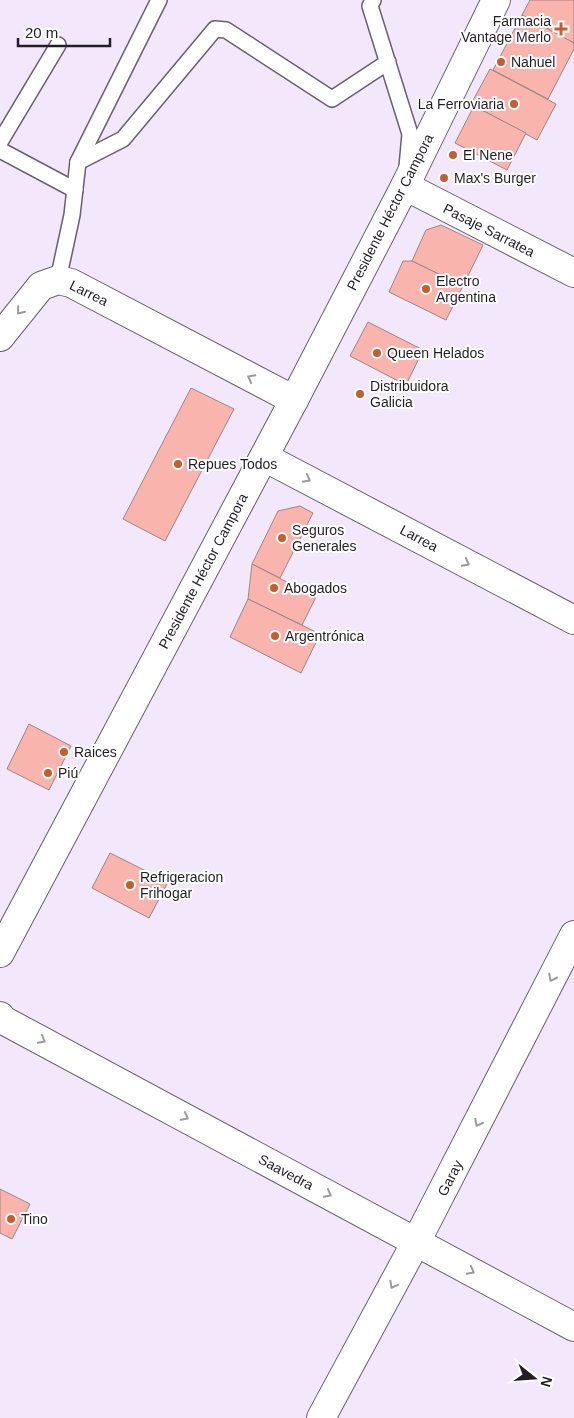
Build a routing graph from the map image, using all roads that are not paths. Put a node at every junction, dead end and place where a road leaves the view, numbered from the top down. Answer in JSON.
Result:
{"nodes":[{"id":1,"x":159,"y":0,"type":"edge"},
{"id":2,"x":373,"y":0,"type":"edge"},
{"id":3,"x":496,"y":0,"type":"edge"},
{"id":4,"x":58,"y":45,"type":"dead end"},
{"id":5,"x":388,"y":62,"type":"junction"},
{"id":6,"x":0,"y":142,"type":"edge"},
{"id":7,"x":0,"y":150,"type":"edge"},
{"id":8,"x":78,"y":162,"type":"junction"},
{"id":9,"x":405,"y":186,"type":"junction"},
{"id":10,"x":75,"y":190,"type":"junction"},
{"id":11,"x":574,"y":273,"type":"edge"},
{"id":12,"x":50,"y":283,"type":"junction"},
{"id":13,"x":0,"y":337,"type":"edge"},
{"id":14,"x":294,"y":400,"type":"junction"},
{"id":15,"x":264,"y":457,"type":"junction"},
{"id":16,"x":574,"y":620,"type":"edge"},
{"id":17,"x":574,"y":935,"type":"edge"},
{"id":18,"x":0,"y":952,"type":"edge"},
{"id":19,"x":0,"y":1016,"type":"edge"},
{"id":20,"x":416,"y":1242,"type":"junction"},
{"id":21,"x":574,"y":1327,"type":"edge"},
{"id":22,"x":321,"y":1418,"type":"edge"}],
"edges":[{"from":1,"to":8,"type":"lane"},
{"from":2,"to":5,"type":"lane"},
{"from":3,"to":9,"type":"street","name":"Presidente Héctor Campora"},
{"from":4,"to":6,"type":"lane"},
{"from":5,"to":8,"type":"lane"},
{"from":5,"to":9,"type":"lane"},
{"from":7,"to":10,"type":"lane"},
{"from":8,"to":10,"type":"lane"},
{"from":9,"to":11,"type":"street","name":"Pasaje Sarratea"},
{"from":9,"to":14,"type":"street","name":"Presidente Héctor Campora"},
{"from":10,"to":12,"type":"lane"},
{"from":12,"to":13,"type":"street","one_way":true},
{"from":14,"to":12,"type":"street","name":"Larrea","one_way":true},
{"from":14,"to":15,"type":"street","name":"Presidente Héctor Campora"},
{"from":15,"to":16,"type":"street","name":"Larrea","one_way":true},
{"from":15,"to":18,"type":"street","name":"Presidente Héctor Campora"},
{"from":17,"to":20,"type":"street","name":"Garay","one_way":true},
{"from":19,"to":20,"type":"street","name":"Saavedra","one_way":true},
{"from":20,"to":21,"type":"street","name":"Saavedra","one_way":true},
{"from":20,"to":22,"type":"street","name":"Garay","one_way":true}]}
